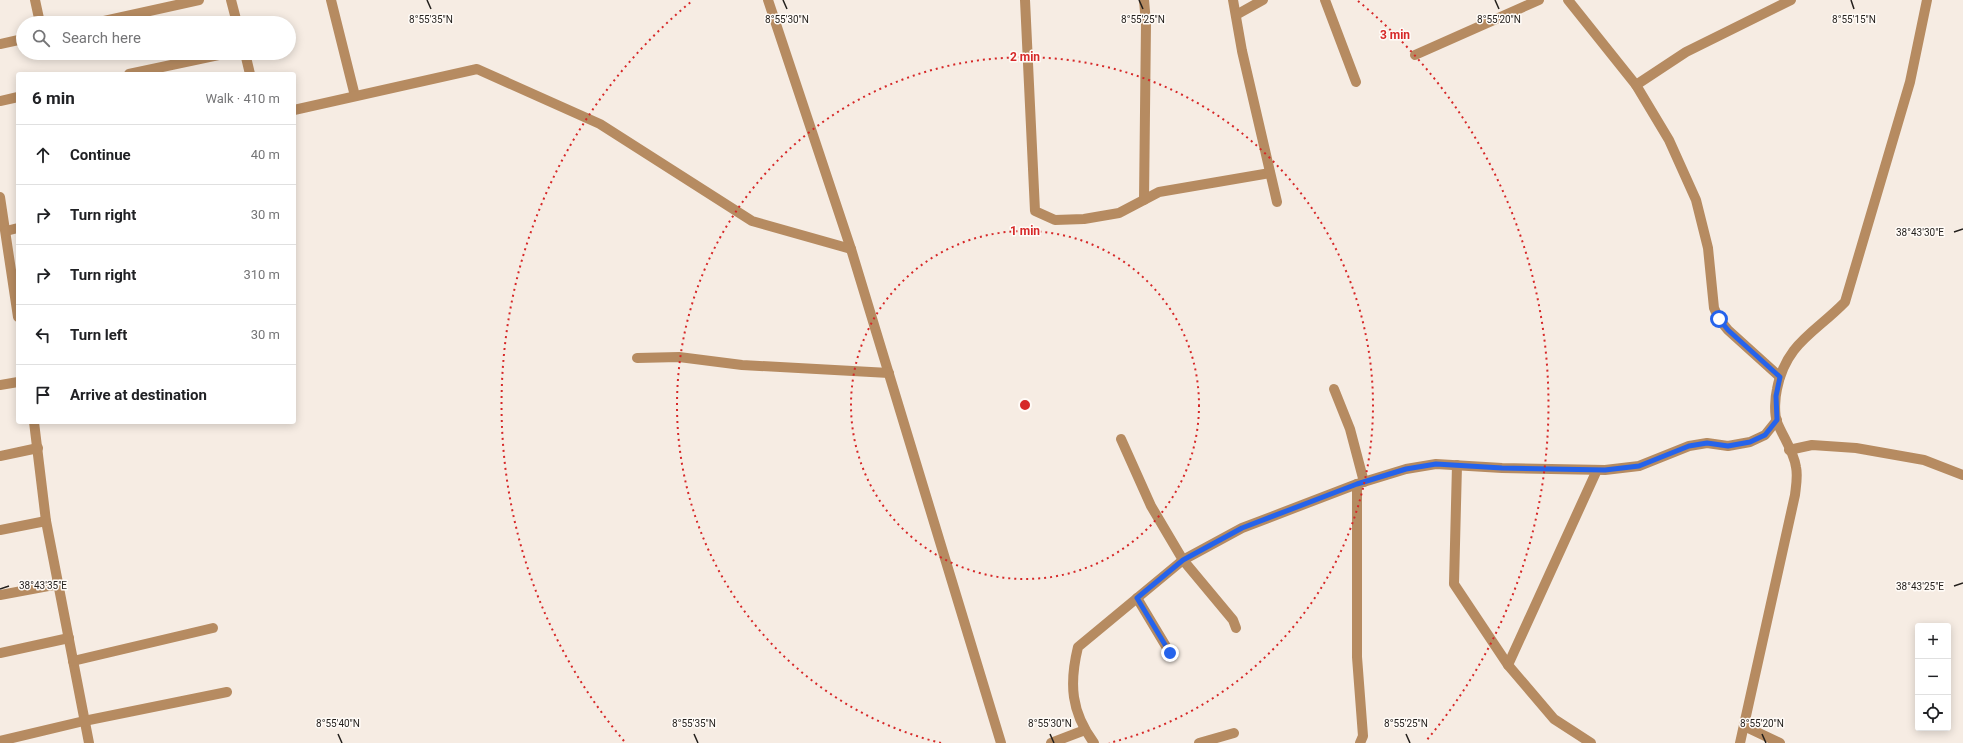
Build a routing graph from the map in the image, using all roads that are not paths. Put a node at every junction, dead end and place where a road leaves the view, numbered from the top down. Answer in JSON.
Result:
{"nodes":[{"id":1,"x":35,"y":0,"type":"edge"},
{"id":2,"x":199,"y":0,"type":"edge"},
{"id":3,"x":231,"y":0,"type":"edge"},
{"id":4,"x":331,"y":0,"type":"edge"},
{"id":5,"x":768,"y":0,"type":"edge"},
{"id":6,"x":1025,"y":0,"type":"edge"},
{"id":7,"x":1144,"y":0,"type":"edge"},
{"id":8,"x":1233,"y":0,"type":"edge"},
{"id":9,"x":1263,"y":0,"type":"edge"},
{"id":10,"x":1325,"y":0,"type":"edge"},
{"id":11,"x":1539,"y":0,"type":"edge"},
{"id":12,"x":1568,"y":0,"type":"edge"},
{"id":13,"x":1927,"y":0,"type":"edge"},
{"id":14,"x":1787,"y":1,"type":"edge"},
{"id":15,"x":38,"y":16,"type":"edge"},
{"id":16,"x":127,"y":16,"type":"edge"},
{"id":17,"x":236,"y":16,"type":"edge"},
{"id":18,"x":1236,"y":16,"type":"junction"},
{"id":19,"x":16,"y":41,"type":"edge"},
{"id":20,"x":0,"y":44,"type":"edge"},
{"id":21,"x":1415,"y":55,"type":"dead end"},
{"id":22,"x":195,"y":60,"type":"edge"},
{"id":23,"x":247,"y":60,"type":"edge"},
{"id":24,"x":138,"y":72,"type":"edge"},
{"id":25,"x":250,"y":72,"type":"edge"},
{"id":26,"x":1356,"y":82,"type":"dead end"},
{"id":27,"x":1636,"y":85,"type":"junction"},
{"id":28,"x":355,"y":96,"type":"junction"},
{"id":29,"x":16,"y":97,"type":"edge"},
{"id":30,"x":0,"y":101,"type":"edge"},
{"id":31,"x":296,"y":110,"type":"edge"},
{"id":32,"x":1270,"y":174,"type":"junction"},
{"id":33,"x":0,"y":197,"type":"edge"},
{"id":34,"x":1144,"y":200,"type":"junction"},
{"id":35,"x":1277,"y":202,"type":"dead end"},
{"id":36,"x":1,"y":214,"type":"edge"},
{"id":37,"x":16,"y":228,"type":"edge"},
{"id":38,"x":6,"y":231,"type":"junction"},
{"id":39,"x":851,"y":249,"type":"junction"},
{"id":40,"x":16,"y":303,"type":"edge"},
{"id":41,"x":637,"y":358,"type":"dead end"},
{"id":42,"x":889,"y":373,"type":"junction"},
{"id":43,"x":1780,"y":377,"type":"junction"},
{"id":44,"x":16,"y":382,"type":"edge"},
{"id":45,"x":0,"y":385,"type":"edge"},
{"id":46,"x":1334,"y":389,"type":"dead end"},
{"id":47,"x":1777,"y":420,"type":"junction"},
{"id":48,"x":34,"y":424,"type":"edge"},
{"id":49,"x":1121,"y":439,"type":"dead end"},
{"id":50,"x":38,"y":448,"type":"junction"},
{"id":51,"x":1789,"y":450,"type":"junction"},
{"id":52,"x":0,"y":456,"type":"edge"},
{"id":53,"x":1457,"y":465,"type":"junction"},
{"id":54,"x":1597,"y":470,"type":"junction"},
{"id":55,"x":1963,"y":475,"type":"edge"},
{"id":56,"x":1361,"y":483,"type":"junction"},
{"id":57,"x":46,"y":522,"type":"junction"},
{"id":58,"x":0,"y":530,"type":"edge"},
{"id":59,"x":1183,"y":560,"type":"junction"},
{"id":60,"x":58,"y":584,"type":"junction"},
{"id":61,"x":0,"y":595,"type":"edge"},
{"id":62,"x":1137,"y":598,"type":"junction"},
{"id":63,"x":213,"y":628,"type":"dead end"},
{"id":64,"x":1236,"y":628,"type":"dead end"},
{"id":65,"x":69,"y":638,"type":"junction"},
{"id":66,"x":0,"y":653,"type":"edge"},
{"id":67,"x":1170,"y":653,"type":"dead end"},
{"id":68,"x":73,"y":661,"type":"junction"},
{"id":69,"x":1508,"y":665,"type":"junction"},
{"id":70,"x":227,"y":692,"type":"dead end"},
{"id":71,"x":84,"y":721,"type":"junction"},
{"id":72,"x":1744,"y":726,"type":"junction"},
{"id":73,"x":1085,"y":730,"type":"junction"},
{"id":74,"x":1234,"y":734,"type":"dead end"},
{"id":75,"x":0,"y":741,"type":"edge"},
{"id":76,"x":89,"y":743,"type":"edge"},
{"id":77,"x":1001,"y":743,"type":"edge"},
{"id":78,"x":1051,"y":743,"type":"edge"},
{"id":79,"x":1094,"y":743,"type":"edge"},
{"id":80,"x":1199,"y":743,"type":"edge"},
{"id":81,"x":1360,"y":743,"type":"edge"},
{"id":82,"x":1591,"y":743,"type":"edge"},
{"id":83,"x":1740,"y":743,"type":"edge"},
{"id":84,"x":1780,"y":743,"type":"edge"}],
"edges":[{"from":1,"to":15,"type":"street"},
{"from":2,"to":16,"type":"street"},
{"from":3,"to":17,"type":"street"},
{"from":4,"to":28,"type":"street"},
{"from":5,"to":39,"type":"street"},
{"from":6,"to":34,"type":"street"},
{"from":7,"to":34,"type":"street"},
{"from":8,"to":18,"type":"street"},
{"from":9,"to":18,"type":"street"},
{"from":10,"to":26,"type":"street"},
{"from":11,"to":21,"type":"street"},
{"from":12,"to":27,"type":"street"},
{"from":13,"to":43,"type":"street"},
{"from":14,"to":27,"type":"street"},
{"from":18,"to":32,"type":"street"},
{"from":19,"to":20,"type":"street"},
{"from":22,"to":24,"type":"street"},
{"from":23,"to":25,"type":"street"},
{"from":27,"to":43,"type":"street"},
{"from":28,"to":31,"type":"street"},
{"from":28,"to":39,"type":"street"},
{"from":29,"to":30,"type":"street"},
{"from":32,"to":34,"type":"street"},
{"from":32,"to":35,"type":"street"},
{"from":33,"to":36,"type":"street"},
{"from":36,"to":38,"type":"street"},
{"from":37,"to":38,"type":"street"},
{"from":38,"to":40,"type":"street"},
{"from":39,"to":42,"type":"street"},
{"from":41,"to":42,"type":"street"},
{"from":42,"to":77,"type":"street"},
{"from":43,"to":47,"type":"street"},
{"from":44,"to":45,"type":"street"},
{"from":46,"to":56,"type":"street"},
{"from":47,"to":51,"type":"street"},
{"from":47,"to":54,"type":"street"},
{"from":48,"to":50,"type":"street"},
{"from":49,"to":59,"type":"street"},
{"from":50,"to":52,"type":"street"},
{"from":50,"to":57,"type":"street"},
{"from":51,"to":55,"type":"street"},
{"from":51,"to":72,"type":"street"},
{"from":53,"to":54,"type":"street"},
{"from":53,"to":56,"type":"street"},
{"from":53,"to":69,"type":"street"},
{"from":54,"to":69,"type":"street"},
{"from":56,"to":59,"type":"street"},
{"from":56,"to":81,"type":"street"},
{"from":57,"to":58,"type":"street"},
{"from":57,"to":60,"type":"street"},
{"from":59,"to":62,"type":"street"},
{"from":59,"to":64,"type":"street"},
{"from":60,"to":61,"type":"street"},
{"from":60,"to":65,"type":"street"},
{"from":62,"to":67,"type":"street"},
{"from":62,"to":73,"type":"street"},
{"from":63,"to":68,"type":"street"},
{"from":65,"to":66,"type":"street"},
{"from":65,"to":68,"type":"street"},
{"from":68,"to":71,"type":"street"},
{"from":69,"to":82,"type":"street"},
{"from":70,"to":71,"type":"street"},
{"from":71,"to":75,"type":"street"},
{"from":71,"to":76,"type":"street"},
{"from":72,"to":83,"type":"street"},
{"from":72,"to":84,"type":"street"},
{"from":73,"to":78,"type":"street"},
{"from":73,"to":79,"type":"street"},
{"from":74,"to":80,"type":"street"}]}
